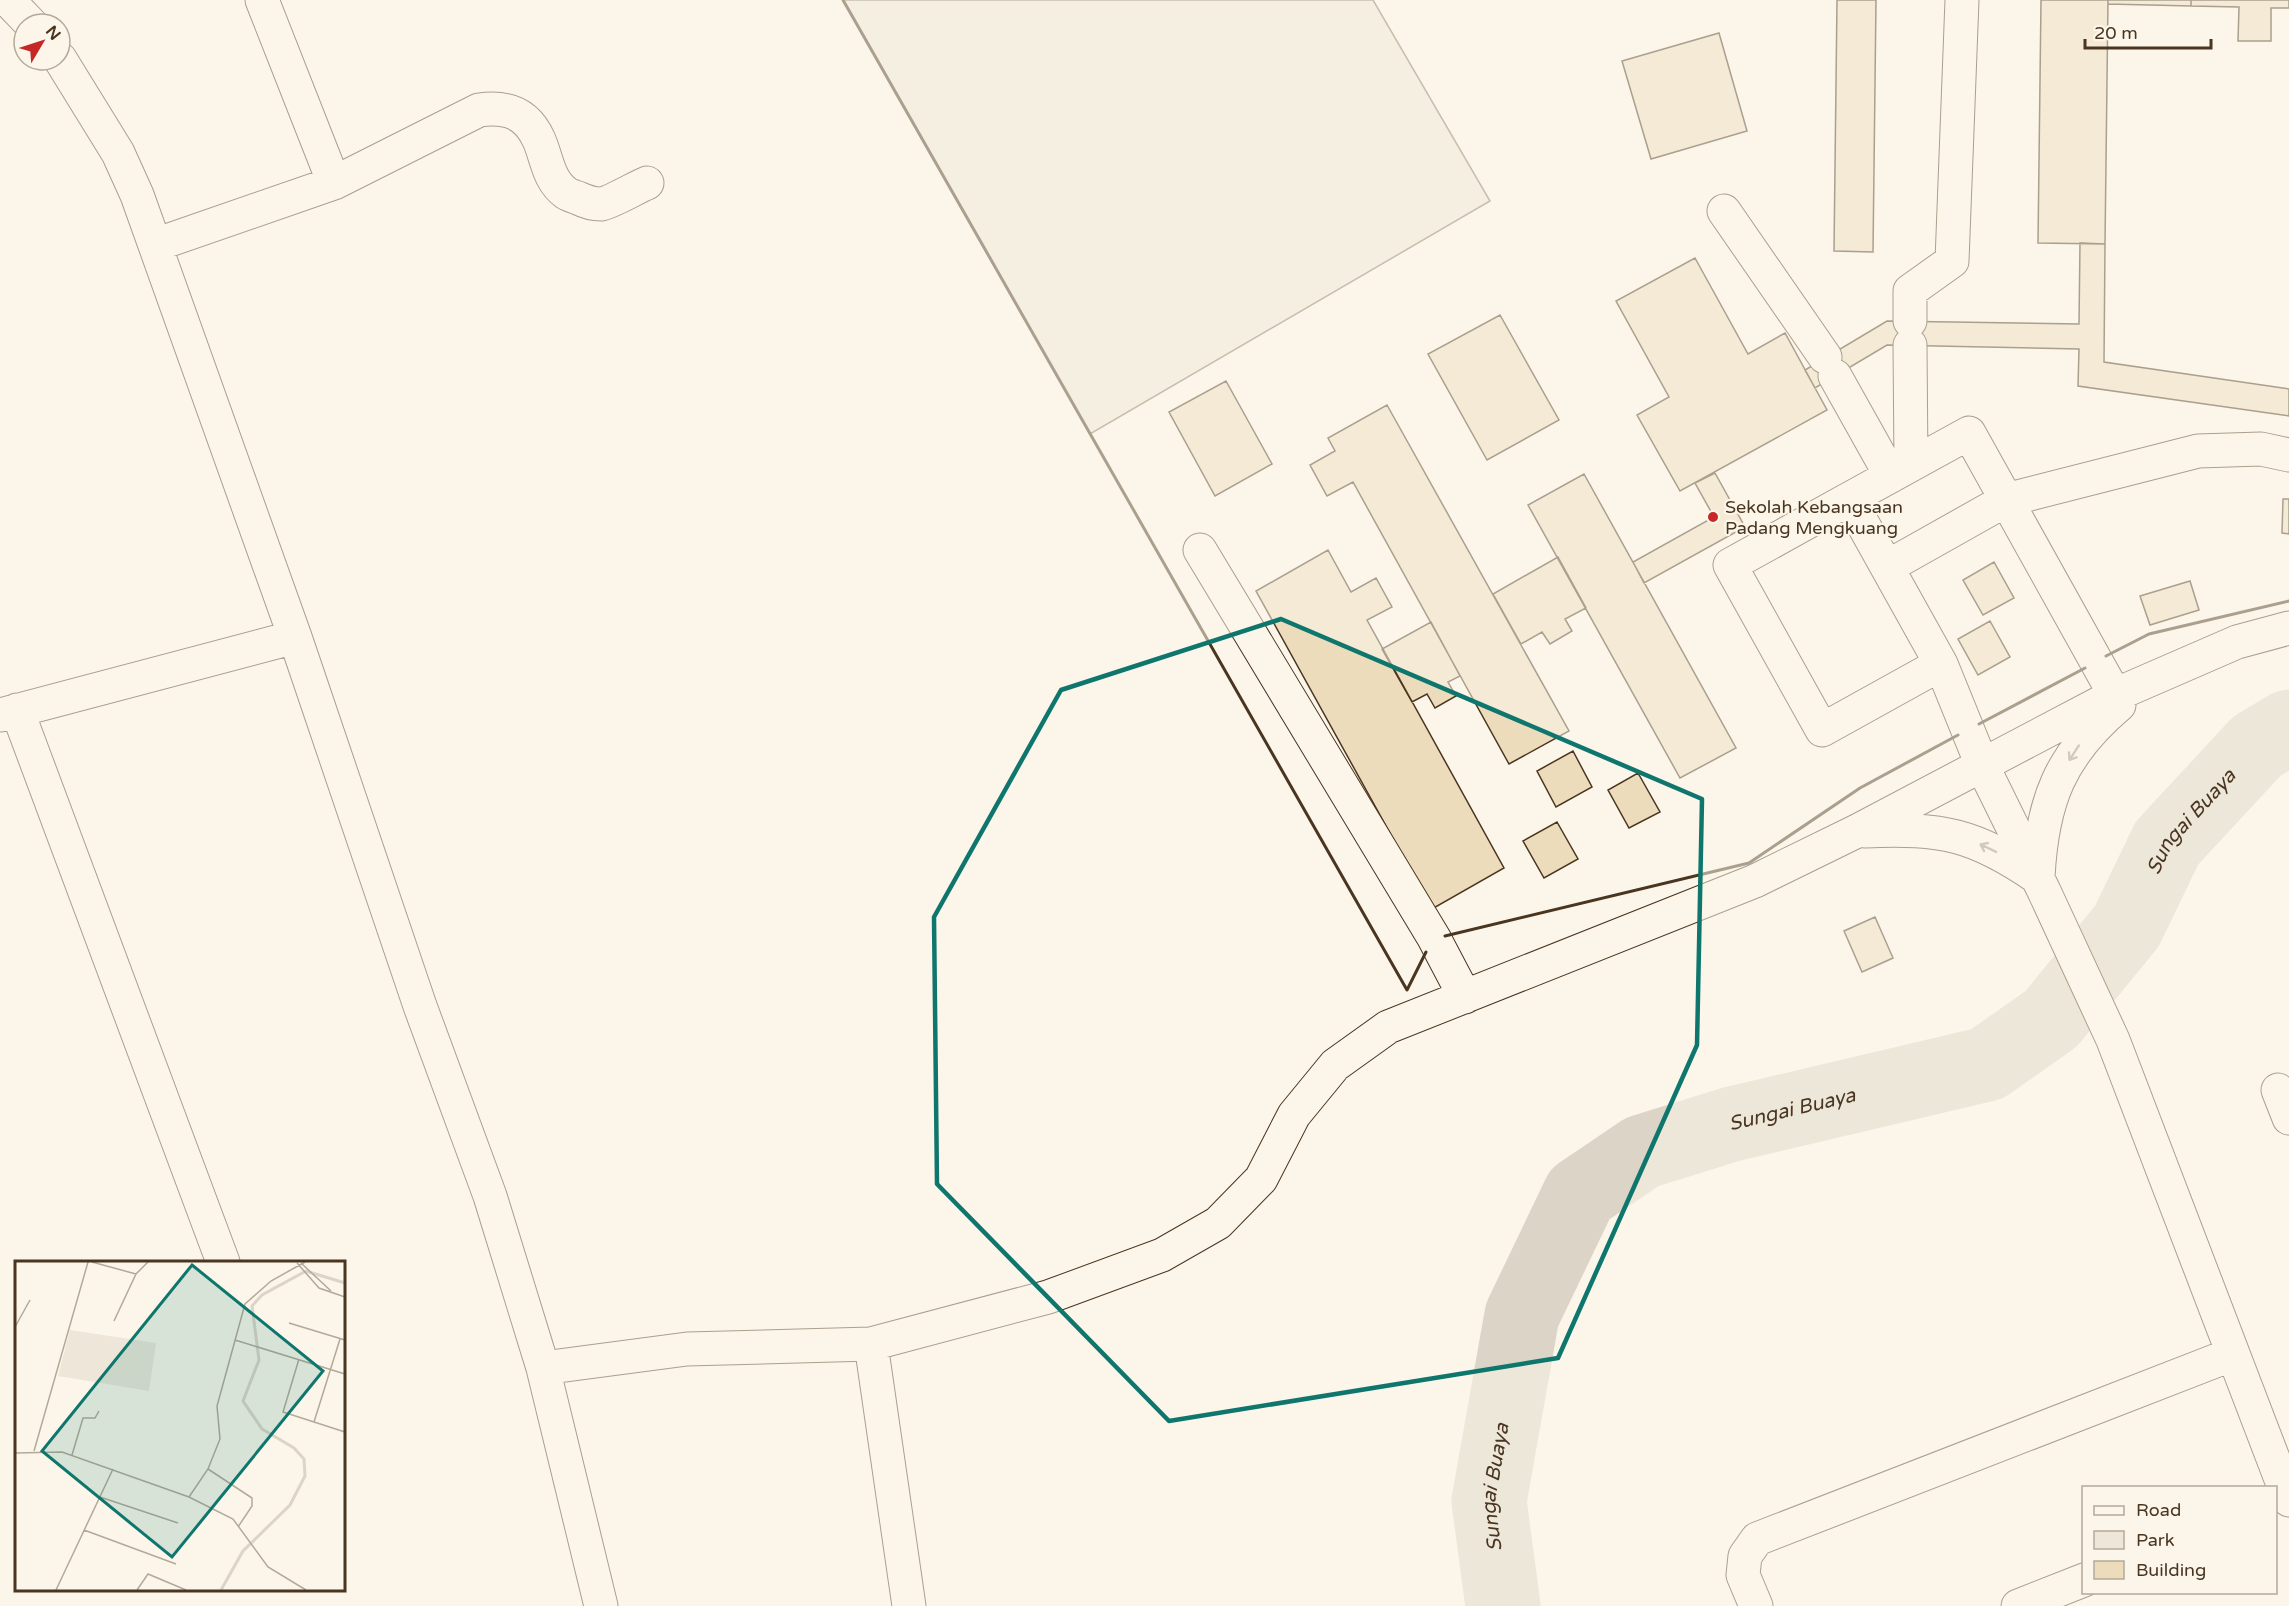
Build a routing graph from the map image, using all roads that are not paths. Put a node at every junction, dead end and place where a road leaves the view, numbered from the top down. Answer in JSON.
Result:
{"nodes":[{"id":1,"x":8,"y":0,"type":"edge"},
{"id":2,"x":262,"y":0,"type":"edge"},
{"id":3,"x":1962,"y":0,"type":"edge"},
{"id":4,"x":20,"y":12,"type":"edge"},
{"id":5,"x":69,"y":72,"type":"edge"},
{"id":6,"x":334,"y":183,"type":"junction"},
{"id":7,"x":647,"y":183,"type":"dead end"},
{"id":8,"x":1724,"y":211,"type":"dead end"},
{"id":9,"x":155,"y":245,"type":"junction"},
{"id":10,"x":2289,"y":456,"type":"edge"},
{"id":11,"x":1901,"y":470,"type":"junction"},
{"id":12,"x":1849,"y":499,"type":"junction"},
{"id":13,"x":2006,"y":500,"type":"junction"},
{"id":14,"x":1200,"y":550,"type":"dead end"},
{"id":15,"x":1887,"y":567,"type":"junction"},
{"id":16,"x":2289,"y":628,"type":"edge"},
{"id":17,"x":295,"y":638,"type":"junction"},
{"id":18,"x":1941,"y":664,"type":"junction"},
{"id":19,"x":2145,"y":682,"type":"junction"},
{"id":20,"x":2115,"y":695,"type":"junction"},
{"id":21,"x":9,"y":712,"type":"edge"},
{"id":22,"x":1982,"y":765,"type":"junction"},
{"id":23,"x":1857,"y":831,"type":"junction"},
{"id":24,"x":2041,"y":884,"type":"junction"},
{"id":25,"x":1465,"y":997,"type":"junction"},
{"id":26,"x":222,"y":1261,"type":"edge"},
{"id":27,"x":871,"y":1344,"type":"junction"},
{"id":28,"x":2233,"y":1354,"type":"junction"},
{"id":29,"x":543,"y":1368,"type":"junction"},
{"id":30,"x":2284,"y":1500,"type":"edge"},
{"id":31,"x":2082,"y":1581,"type":"edge"},
{"id":32,"x":601,"y":1606,"type":"edge"},
{"id":33,"x":909,"y":1606,"type":"edge"},
{"id":34,"x":1756,"y":1606,"type":"edge"},
{"id":35,"x":2018,"y":1606,"type":"edge"}],
"edges":[{"from":1,"to":4,"type":"street"},
{"from":2,"to":6,"type":"street"},
{"from":3,"to":11,"type":"street"},
{"from":5,"to":9,"type":"street"},
{"from":6,"to":7,"type":"street"},
{"from":6,"to":9,"type":"street"},
{"from":8,"to":11,"type":"street"},
{"from":9,"to":17,"type":"street"},
{"from":10,"to":13,"type":"street"},
{"from":11,"to":12,"type":"street"},
{"from":11,"to":13,"type":"street"},
{"from":12,"to":15,"type":"street"},
{"from":12,"to":18,"type":"street"},
{"from":13,"to":15,"type":"street"},
{"from":13,"to":20,"type":"street"},
{"from":14,"to":25,"type":"street"},
{"from":15,"to":18,"type":"street"},
{"from":16,"to":19,"type":"street"},
{"from":17,"to":21,"type":"street"},
{"from":17,"to":29,"type":"street"},
{"from":18,"to":22,"type":"street"},
{"from":19,"to":20,"type":"street"},
{"from":19,"to":24,"type":"street","one_way":true},
{"from":20,"to":22,"type":"street"},
{"from":21,"to":26,"type":"street"},
{"from":22,"to":23,"type":"street"},
{"from":22,"to":24,"type":"street"},
{"from":24,"to":23,"type":"street","one_way":true},
{"from":23,"to":25,"type":"street"},
{"from":24,"to":28,"type":"street"},
{"from":25,"to":27,"type":"street"},
{"from":27,"to":29,"type":"street"},
{"from":27,"to":33,"type":"street"},
{"from":28,"to":30,"type":"street"},
{"from":28,"to":34,"type":"street"},
{"from":29,"to":32,"type":"street"},
{"from":31,"to":35,"type":"street"}]}
